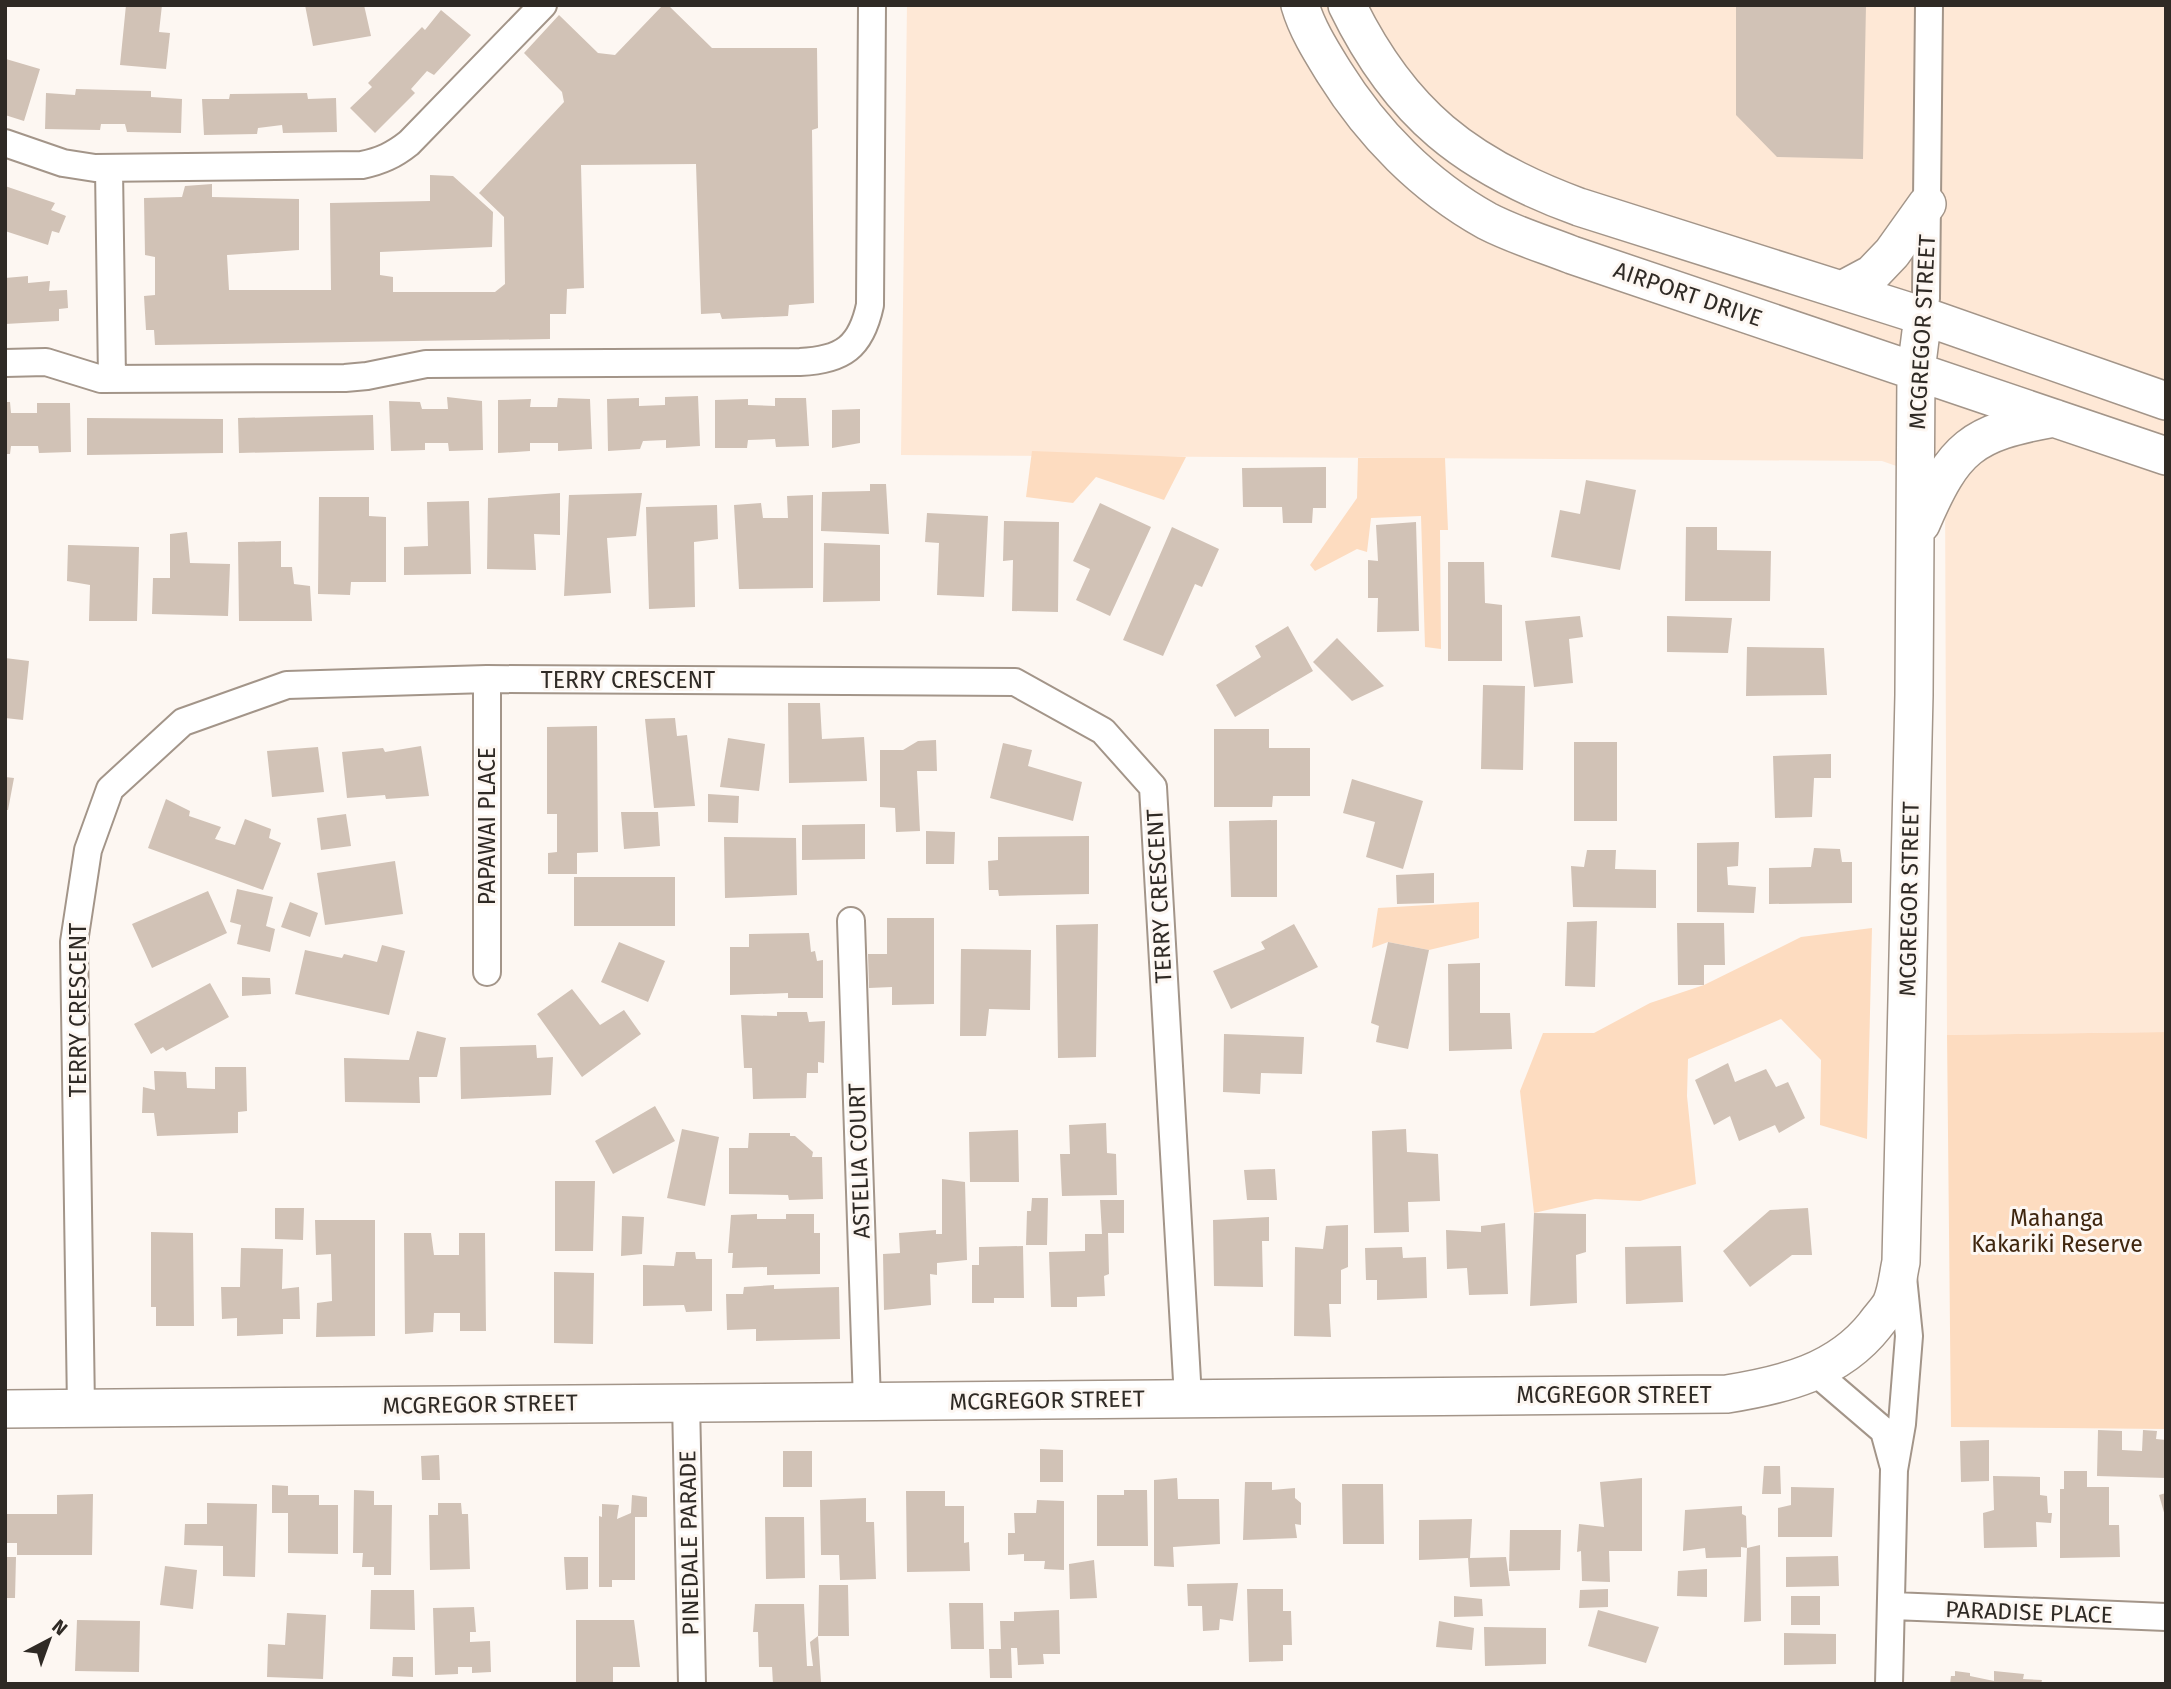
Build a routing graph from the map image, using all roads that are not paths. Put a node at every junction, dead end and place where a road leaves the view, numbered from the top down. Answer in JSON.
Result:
{"nodes":[{"id":1,"x":872,"y":5,"type":"edge"},
{"id":2,"x":1300,"y":5,"type":"edge"},
{"id":3,"x":1347,"y":5,"type":"edge"},
{"id":4,"x":1929,"y":5,"type":"edge"},
{"id":5,"x":527,"y":11,"type":"edge"},
{"id":6,"x":5,"y":143,"type":"edge"},
{"id":7,"x":109,"y":169,"type":"junction"},
{"id":8,"x":1927,"y":204,"type":"junction"},
{"id":9,"x":1842,"y":290,"type":"junction"},
{"id":10,"x":1923,"y":316,"type":"junction"},
{"id":11,"x":5,"y":363,"type":"edge"},
{"id":12,"x":1916,"y":371,"type":"junction"},
{"id":13,"x":112,"y":379,"type":"junction"},
{"id":14,"x":2166,"y":401,"type":"edge"},
{"id":15,"x":2055,"y":418,"type":"junction"},
{"id":16,"x":2166,"y":456,"type":"edge"},
{"id":17,"x":1916,"y":535,"type":"junction"},
{"id":18,"x":487,"y":679,"type":"junction"},
{"id":19,"x":851,"y":920,"type":"dead end"},
{"id":20,"x":487,"y":972,"type":"dead end"},
{"id":21,"x":1901,"y":1262,"type":"junction"},
{"id":22,"x":1814,"y":1371,"type":"junction"},
{"id":23,"x":1188,"y":1398,"type":"junction"},
{"id":24,"x":686,"y":1402,"type":"junction"},
{"id":25,"x":867,"y":1402,"type":"junction"},
{"id":26,"x":81,"y":1408,"type":"junction"},
{"id":27,"x":5,"y":1409,"type":"edge"},
{"id":28,"x":1894,"y":1469,"type":"junction"},
{"id":29,"x":1893,"y":1606,"type":"junction"},
{"id":30,"x":2166,"y":1617,"type":"edge"},
{"id":31,"x":692,"y":1684,"type":"edge"},
{"id":32,"x":1889,"y":1684,"type":"edge"}],
"edges":[{"from":1,"to":13,"type":"street"},
{"from":2,"to":12,"type":"street","name":"AIRPORT DRIVE"},
{"from":3,"to":9,"type":"street"},
{"from":4,"to":8,"type":"street","name":"MCGREGOR STREET"},
{"from":5,"to":7,"type":"street"},
{"from":6,"to":7,"type":"street"},
{"from":7,"to":13,"type":"street"},
{"from":8,"to":9,"type":"street"},
{"from":8,"to":10,"type":"street","name":"MCGREGOR STREET"},
{"from":9,"to":10,"type":"street"},
{"from":10,"to":12,"type":"street","name":"MCGREGOR STREET"},
{"from":10,"to":14,"type":"street"},
{"from":11,"to":13,"type":"street"},
{"from":12,"to":15,"type":"street","name":"AIRPORT DRIVE"},
{"from":12,"to":17,"type":"street","name":"MCGREGOR STREET"},
{"from":15,"to":16,"type":"street","name":"AIRPORT DRIVE"},
{"from":15,"to":17,"type":"street"},
{"from":17,"to":21,"type":"street","name":"MCGREGOR STREET"},
{"from":18,"to":20,"type":"street","name":"PAPAWAI PLACE"},
{"from":18,"to":23,"type":"street","name":"TERRY CRESCENT"},
{"from":18,"to":26,"type":"street","name":"TERRY CRESCENT"},
{"from":19,"to":25,"type":"street","name":"ASTELIA COURT"},
{"from":21,"to":22,"type":"street","name":"MCGREGOR STREET"},
{"from":21,"to":28,"type":"street"},
{"from":22,"to":23,"type":"street","name":"MCGREGOR STREET"},
{"from":22,"to":28,"type":"street"},
{"from":23,"to":25,"type":"street","name":"MCGREGOR STREET"},
{"from":24,"to":25,"type":"street","name":"MCGREGOR STREET"},
{"from":24,"to":26,"type":"street","name":"MCGREGOR STREET"},
{"from":24,"to":31,"type":"street","name":"PINEDALE PARADE"},
{"from":26,"to":27,"type":"street","name":"MCGREGOR STREET"},
{"from":28,"to":29,"type":"street"},
{"from":29,"to":30,"type":"street","name":"PARADISE PLACE"},
{"from":29,"to":32,"type":"street"}]}
